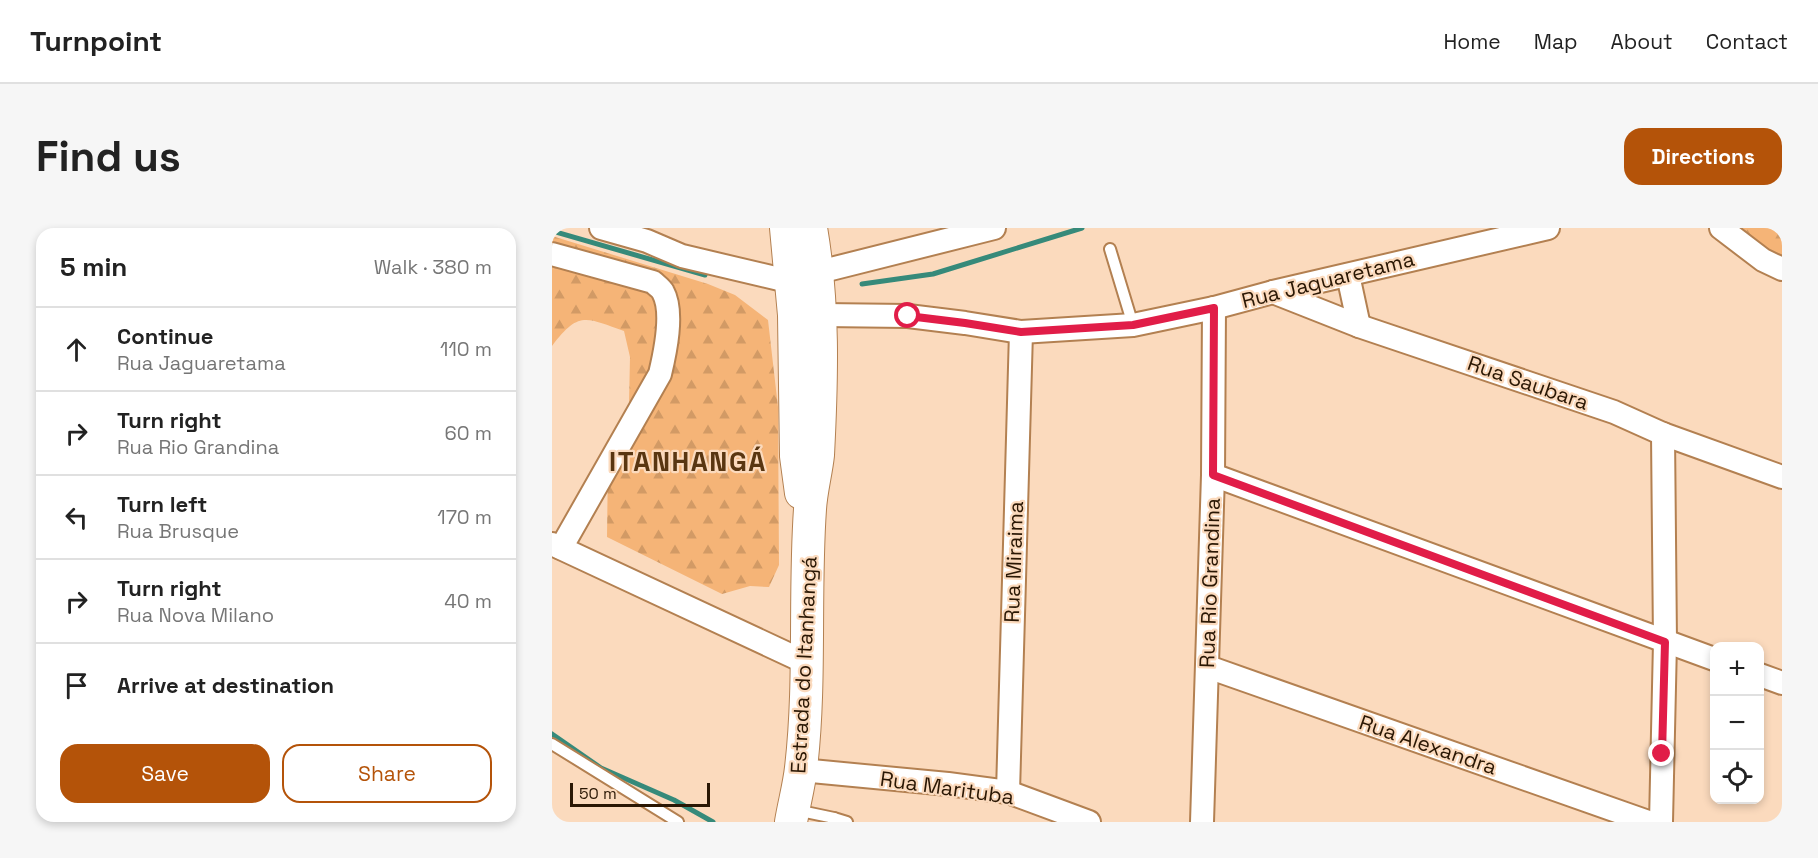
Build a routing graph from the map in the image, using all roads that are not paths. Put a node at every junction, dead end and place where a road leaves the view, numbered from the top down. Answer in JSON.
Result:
{"nodes":[{"id":1,"x":601,"y":228,"type":"edge"},
{"id":2,"x":994,"y":228,"type":"edge"},
{"id":3,"x":1548,"y":228,"type":"edge"},
{"id":4,"x":1721,"y":228,"type":"edge"},
{"id":5,"x":804,"y":230,"type":"edge"},
{"id":6,"x":922,"y":237,"type":"edge"},
{"id":7,"x":1110,"y":249,"type":"dead end"},
{"id":8,"x":552,"y":254,"type":"edge"},
{"id":9,"x":1782,"y":269,"type":"edge"},
{"id":10,"x":1348,"y":275,"type":"junction"},
{"id":11,"x":805,"y":277,"type":"junction"},
{"id":12,"x":1273,"y":292,"type":"junction"},
{"id":13,"x":1214,"y":308,"type":"junction"},
{"id":14,"x":822,"y":315,"type":"junction"},
{"id":15,"x":1133,"y":325,"type":"junction"},
{"id":16,"x":1359,"y":326,"type":"junction"},
{"id":17,"x":1021,"y":332,"type":"junction"},
{"id":18,"x":1663,"y":434,"type":"junction"},
{"id":19,"x":1213,"y":475,"type":"junction"},
{"id":20,"x":1782,"y":477,"type":"edge"},
{"id":21,"x":810,"y":507,"type":"junction"},
{"id":22,"x":556,"y":546,"type":"edge"},
{"id":23,"x":1665,"y":642,"type":"junction"},
{"id":24,"x":1710,"y":658,"type":"edge"},
{"id":25,"x":807,"y":663,"type":"junction"},
{"id":26,"x":1208,"y":667,"type":"junction"},
{"id":27,"x":1764,"y":676,"type":"edge"},
{"id":28,"x":1782,"y":683,"type":"edge"},
{"id":29,"x":552,"y":744,"type":"edge"},
{"id":30,"x":801,"y":770,"type":"junction"},
{"id":31,"x":1008,"y":792,"type":"junction"},
{"id":32,"x":792,"y":816,"type":"edge"},
{"id":33,"x":833,"y":820,"type":"edge"},
{"id":34,"x":678,"y":822,"type":"edge"},
{"id":35,"x":847,"y":822,"type":"edge"},
{"id":36,"x":1089,"y":822,"type":"edge"},
{"id":37,"x":1202,"y":822,"type":"edge"},
{"id":38,"x":1648,"y":822,"type":"edge"},
{"id":39,"x":1661,"y":822,"type":"edge"}],
"edges":[{"from":1,"to":11,"type":"street"},
{"from":2,"to":6,"type":"street"},
{"from":3,"to":10,"type":"street","name":"Rua Jaguaretama"},
{"from":4,"to":9,"type":"street"},
{"from":5,"to":11,"type":"main road","name":"Estrada do Itanhangá"},
{"from":6,"to":11,"type":"street"},
{"from":7,"to":15,"type":"lane"},
{"from":8,"to":22,"type":"street"},
{"from":10,"to":12,"type":"street","name":"Rua Jaguaretama"},
{"from":10,"to":16,"type":"street"},
{"from":11,"to":14,"type":"main road","name":"Estrada do Itanhangá"},
{"from":11,"to":21,"type":"main road","name":"Estrada do Itanhangá"},
{"from":12,"to":13,"type":"street","name":"Rua Jaguaretama"},
{"from":12,"to":16,"type":"street","name":"Rua Saubara"},
{"from":13,"to":15,"type":"street","name":"Rua Jaguaretama"},
{"from":13,"to":19,"type":"street","name":"Rua Rio Grandina"},
{"from":14,"to":17,"type":"street","name":"Rua Jaguaretama"},
{"from":14,"to":21,"type":"main road","name":"Estrada do Itanhangá"},
{"from":15,"to":17,"type":"street","name":"Rua Jaguaretama"},
{"from":16,"to":18,"type":"street","name":"Rua Saubara"},
{"from":17,"to":31,"type":"street","name":"Rua Miraima"},
{"from":18,"to":20,"type":"street","name":"Rua Saubara"},
{"from":18,"to":23,"type":"street"},
{"from":19,"to":23,"type":"street"},
{"from":19,"to":26,"type":"street","name":"Rua Rio Grandina"},
{"from":21,"to":25,"type":"main road","name":"Estrada do Itanhangá"},
{"from":22,"to":25,"type":"street"},
{"from":23,"to":24,"type":"street"},
{"from":23,"to":39,"type":"street"},
{"from":25,"to":30,"type":"main road","name":"Estrada do Itanhangá"},
{"from":26,"to":37,"type":"street","name":"Rua Rio Grandina"},
{"from":26,"to":38,"type":"street","name":"Rua Alexandra"},
{"from":27,"to":28,"type":"street"},
{"from":29,"to":34,"type":"lane"},
{"from":30,"to":31,"type":"street","name":"Rua Marituba"},
{"from":30,"to":32,"type":"main road","name":"Estrada do Itanhangá"},
{"from":31,"to":36,"type":"street","name":"Rua Marituba"},
{"from":32,"to":33,"type":"lane"},
{"from":33,"to":35,"type":"lane"}]}
